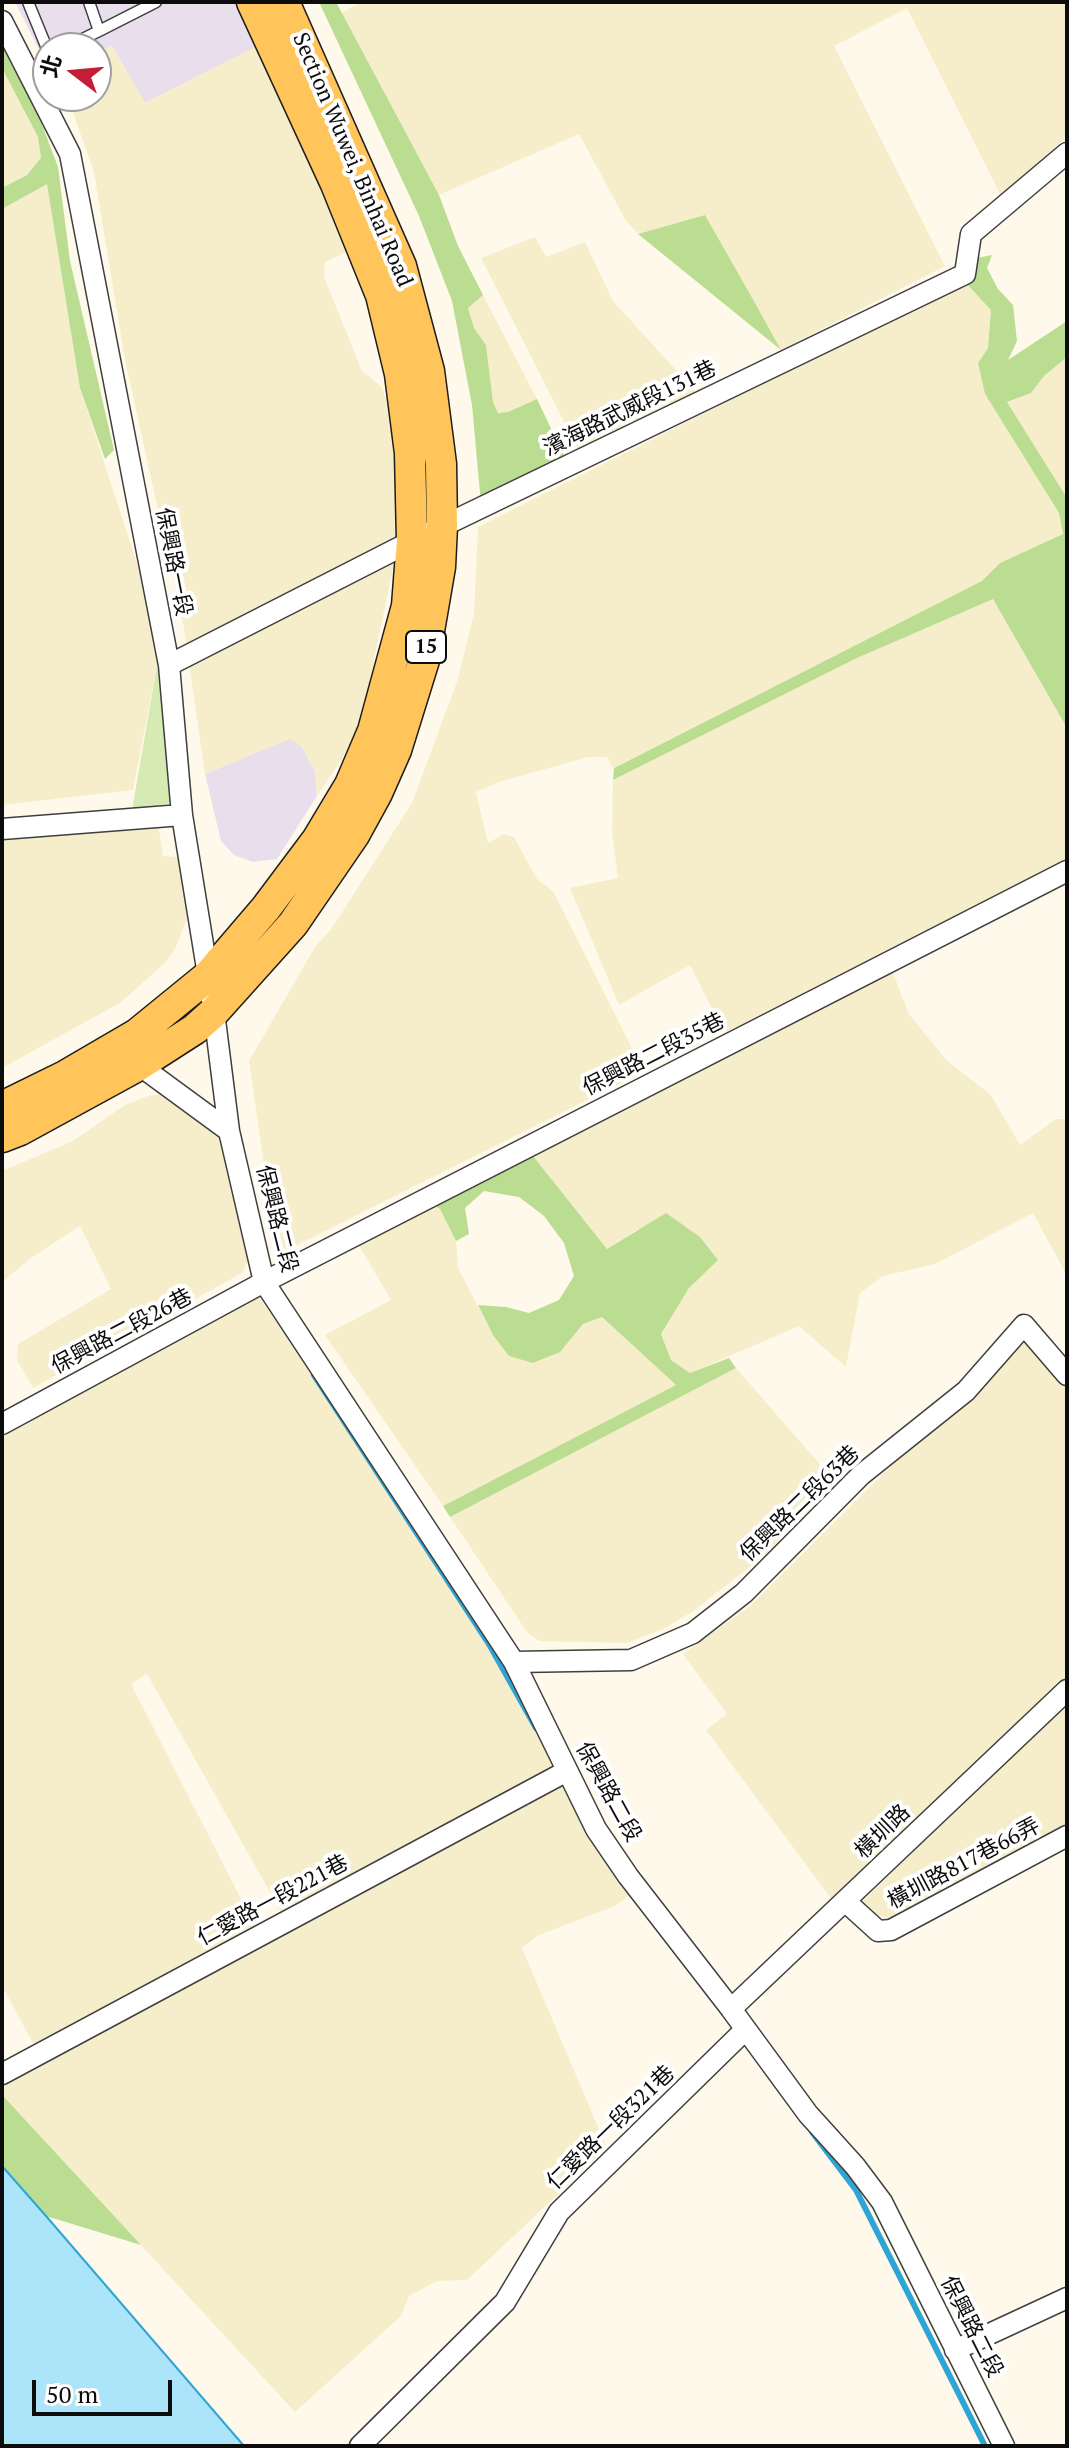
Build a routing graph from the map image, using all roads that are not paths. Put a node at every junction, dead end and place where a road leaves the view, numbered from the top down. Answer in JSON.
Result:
{"nodes":[{"id":1,"x":28,"y":2,"type":"edge"},
{"id":2,"x":89,"y":2,"type":"edge"},
{"id":3,"x":156,"y":2,"type":"edge"},
{"id":4,"x":252,"y":2,"type":"edge"},
{"id":5,"x":284,"y":2,"type":"edge"},
{"id":6,"x":2,"y":21,"type":"edge"},
{"id":7,"x":99,"y":31,"type":"junction"},
{"id":8,"x":1067,"y":153,"type":"edge"},
{"id":9,"x":442,"y":526,"type":"junction"},
{"id":10,"x":412,"y":541,"type":"junction"},
{"id":11,"x":169,"y":665,"type":"junction"},
{"id":12,"x":182,"y":815,"type":"junction"},
{"id":13,"x":2,"y":829,"type":"edge"},
{"id":14,"x":1067,"y":871,"type":"edge"},
{"id":15,"x":207,"y":977,"type":"junction"},
{"id":16,"x":214,"y":1012,"type":"junction"},
{"id":17,"x":139,"y":1065,"type":"junction"},
{"id":18,"x":2,"y":1107,"type":"edge"},
{"id":19,"x":229,"y":1131,"type":"junction"},
{"id":20,"x":2,"y":1137,"type":"edge"},
{"id":21,"x":264,"y":1282,"type":"junction"},
{"id":22,"x":1067,"y":1375,"type":"edge"},
{"id":23,"x":2,"y":1424,"type":"edge"},
{"id":24,"x":514,"y":1662,"type":"junction"},
{"id":25,"x":1067,"y":1690,"type":"edge"},
{"id":26,"x":567,"y":1771,"type":"junction"},
{"id":27,"x":1067,"y":1836,"type":"edge"},
{"id":28,"x":845,"y":1901,"type":"junction"},
{"id":29,"x":731,"y":2009,"type":"junction"},
{"id":30,"x":745,"y":2030,"type":"junction"},
{"id":31,"x":2,"y":2074,"type":"edge"},
{"id":32,"x":1067,"y":2298,"type":"edge"},
{"id":33,"x":955,"y":2350,"type":"junction"},
{"id":34,"x":360,"y":2446,"type":"edge"},
{"id":35,"x":1004,"y":2446,"type":"edge"}],
"edges":[{"from":1,"to":7,"type":"lane"},
{"from":2,"to":7,"type":"lane"},
{"from":3,"to":7,"type":"lane"},
{"from":4,"to":10,"type":"main road","name":"Section Wuwei, Binhai Road","number":"15"},
{"from":5,"to":9,"type":"main road","name":"Section Wuwei, Binhai Road","number":"15"},
{"from":6,"to":11,"type":"street","name":"保興路一段"},
{"from":8,"to":9,"type":"street","name":"濱海路武威段131巷"},
{"from":9,"to":10,"type":"street","name":"濱海路武威段131巷"},
{"from":9,"to":16,"type":"main road","name":"Section Wuwei, Binhai Road","number":"15"},
{"from":10,"to":11,"type":"street","name":"濱海路武威段131巷"},
{"from":10,"to":15,"type":"main road","name":"Section Wuwei, Binhai Road","number":"15"},
{"from":11,"to":12,"type":"street","name":"保興路一段"},
{"from":12,"to":13,"type":"street"},
{"from":12,"to":15,"type":"street","name":"保興路一段"},
{"from":14,"to":21,"type":"street","name":"保興路二段35巷"},
{"from":15,"to":16,"type":"street","name":"保興路一段"},
{"from":15,"to":18,"type":"main road","name":"Section Wuwei, Binhai Road","number":"15"},
{"from":16,"to":17,"type":"main road","name":"Section Wuwei, Binhai Road","number":"15"},
{"from":16,"to":19,"type":"street","name":"保興路一段"},
{"from":17,"to":19,"type":"street"},
{"from":17,"to":20,"type":"main road","name":"Section Wuwei, Binhai Road","number":"15"},
{"from":19,"to":21,"type":"street","name":"保興路二段"},
{"from":21,"to":23,"type":"street","name":"保興路二段26巷"},
{"from":21,"to":24,"type":"street","name":"保興路二段"},
{"from":22,"to":24,"type":"street","name":"保興路二段63巷"},
{"from":24,"to":26,"type":"street","name":"保興路二段"},
{"from":25,"to":28,"type":"street","name":"橫圳路"},
{"from":26,"to":29,"type":"street","name":"保興路二段"},
{"from":26,"to":31,"type":"street","name":"仁愛路一段221巷"},
{"from":27,"to":28,"type":"street","name":"橫圳路817巷66弄"},
{"from":28,"to":29,"type":"street","name":"橫圳路"},
{"from":29,"to":30,"type":"street","name":"保興路二段"},
{"from":30,"to":33,"type":"street","name":"保興路二段"},
{"from":30,"to":34,"type":"street","name":"仁愛路一段321巷"},
{"from":32,"to":33,"type":"street"},
{"from":33,"to":35,"type":"street","name":"保興路二段"}]}
